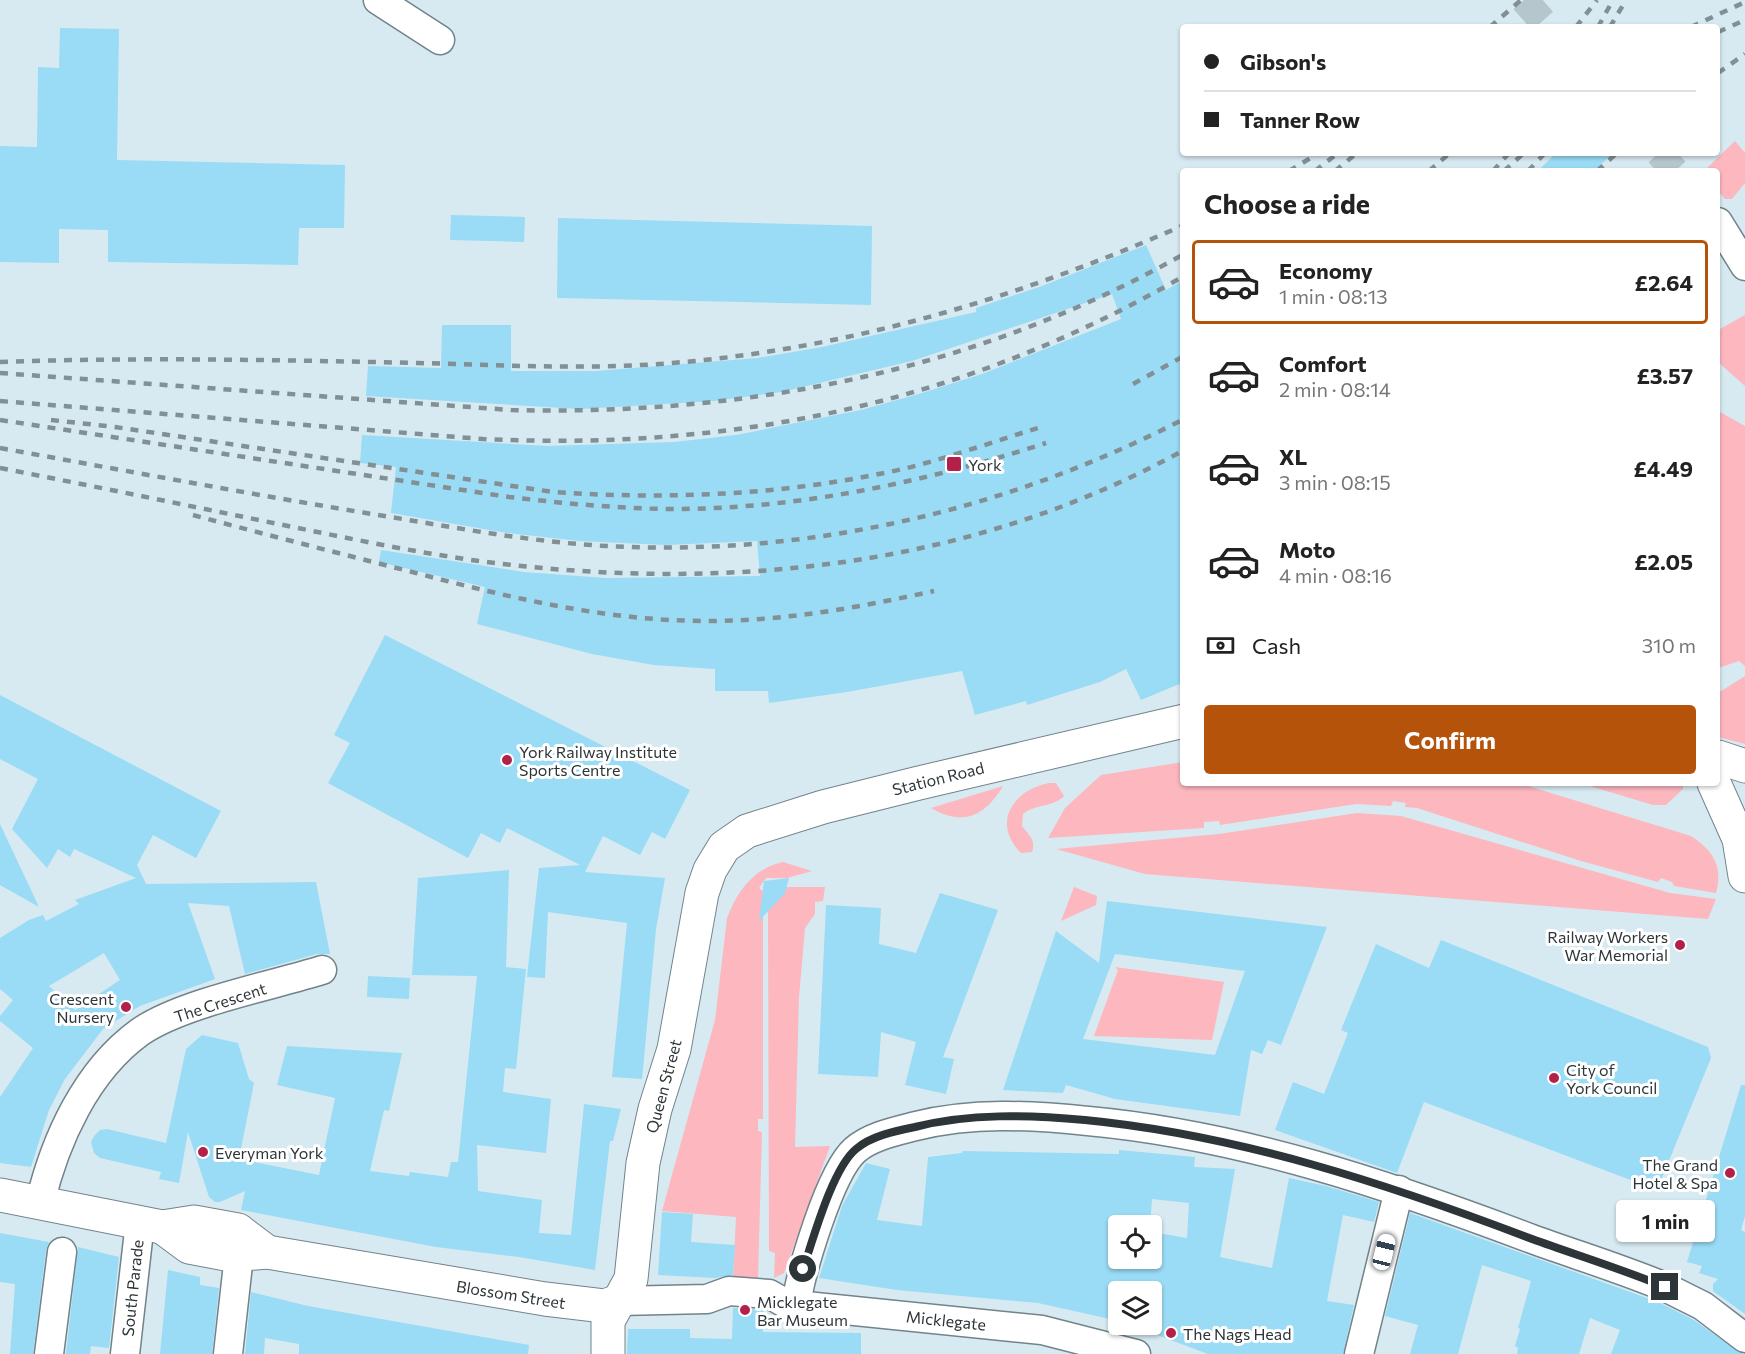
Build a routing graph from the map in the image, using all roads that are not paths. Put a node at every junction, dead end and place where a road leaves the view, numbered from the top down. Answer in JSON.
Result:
{"nodes":[{"id":1,"x":378,"y":0,"type":"edge"},
{"id":2,"x":440,"y":40,"type":"dead end"},
{"id":3,"x":1720,"y":225,"type":"edge"},
{"id":4,"x":1745,"y":266,"type":"edge"},
{"id":5,"x":1180,"y":722,"type":"edge"},
{"id":6,"x":1720,"y":758,"type":"edge"},
{"id":7,"x":1745,"y":766,"type":"edge"},
{"id":8,"x":1715,"y":786,"type":"edge"},
{"id":9,"x":710,"y":870,"type":"joint"},
{"id":10,"x":1745,"y":876,"type":"edge"},
{"id":11,"x":322,"y":970,"type":"dead end"},
{"id":12,"x":1399,"y":1190,"type":"junction"},
{"id":13,"x":0,"y":1195,"type":"edge"},
{"id":14,"x":40,"y":1203,"type":"junction"},
{"id":15,"x":151,"y":1224,"type":"junction"},
{"id":16,"x":62,"y":1252,"type":"dead end"},
{"id":17,"x":253,"y":1253,"type":"junction"},
{"id":18,"x":755,"y":1293,"type":"joint"},
{"id":19,"x":619,"y":1301,"type":"junction"},
{"id":20,"x":790,"y":1304,"type":"junction"},
{"id":21,"x":1745,"y":1338,"type":"edge"},
{"id":22,"x":1041,"y":1342,"type":"edge"},
{"id":23,"x":49,"y":1354,"type":"edge"},
{"id":24,"x":125,"y":1354,"type":"edge"},
{"id":25,"x":228,"y":1354,"type":"edge"},
{"id":26,"x":608,"y":1354,"type":"edge"},
{"id":27,"x":1136,"y":1354,"type":"edge"},
{"id":28,"x":1359,"y":1354,"type":"edge"}],
"edges":[{"from":1,"to":2,"type":"street"},
{"from":3,"to":4,"type":"street"},
{"from":5,"to":9,"type":"main road","name":"Station Road"},
{"from":6,"to":7,"type":"main road"},
{"from":8,"to":10,"type":"main road"},
{"from":9,"to":19,"type":"main road","name":"Queen Street"},
{"from":11,"to":14,"type":"street","name":"The Crescent"},
{"from":12,"to":20,"type":"street"},
{"from":12,"to":21,"type":"street"},
{"from":12,"to":28,"type":"street"},
{"from":13,"to":14,"type":"main road","name":"Blossom Street"},
{"from":14,"to":15,"type":"main road","name":"Blossom Street"},
{"from":15,"to":17,"type":"main road","name":"Blossom Street"},
{"from":15,"to":24,"type":"street","name":"South Parade"},
{"from":16,"to":23,"type":"street"},
{"from":17,"to":19,"type":"main road","name":"Blossom Street"},
{"from":17,"to":25,"type":"street"},
{"from":18,"to":19,"type":"street","name":"Blossom Street"},
{"from":18,"to":20,"type":"street","name":"Micklegate"},
{"from":19,"to":26,"type":"main road","name":"Queen Street"},
{"from":20,"to":22,"type":"street","name":"Micklegate"},
{"from":22,"to":27,"type":"street","name":"Micklegate"}]}
